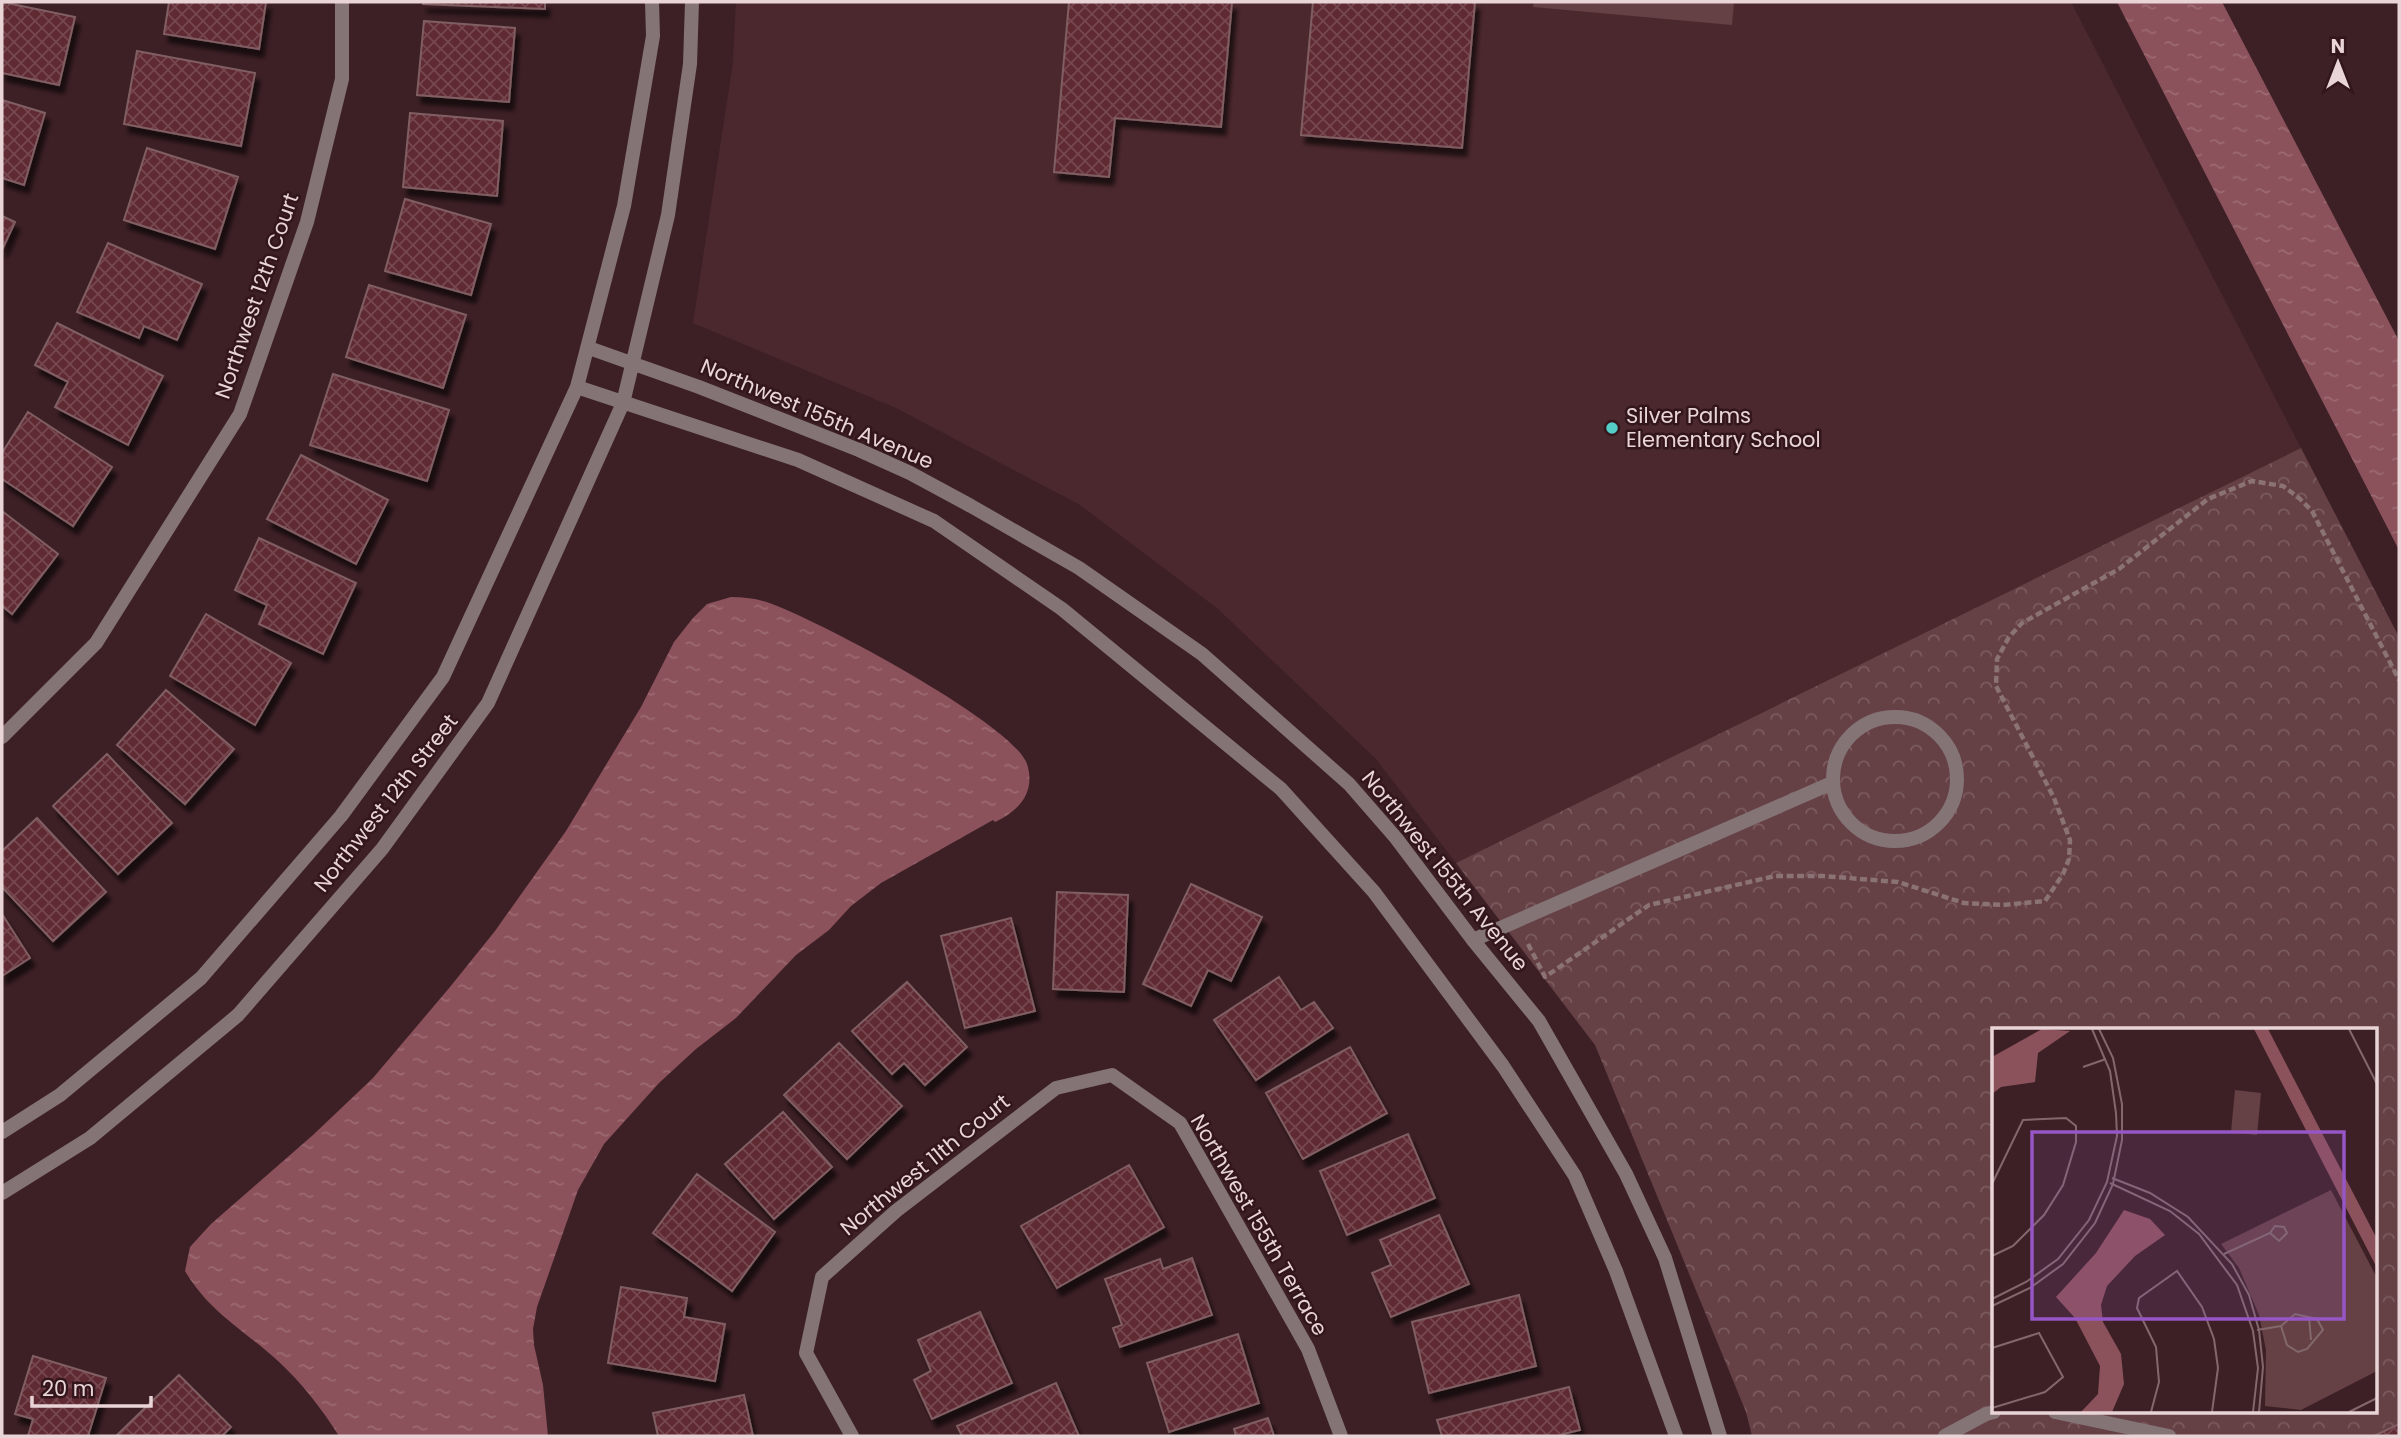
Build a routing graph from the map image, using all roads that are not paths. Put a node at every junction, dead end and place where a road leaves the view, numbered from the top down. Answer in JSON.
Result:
{"nodes":[{"id":1,"x":342,"y":2,"type":"edge"},
{"id":2,"x":652,"y":2,"type":"edge"},
{"id":3,"x":692,"y":2,"type":"edge"},
{"id":4,"x":589,"y":348,"type":"junction"},
{"id":5,"x":633,"y":362,"type":"junction"},
{"id":6,"x":577,"y":387,"type":"junction"},
{"id":7,"x":623,"y":402,"type":"junction"},
{"id":8,"x":2,"y":737,"type":"edge"},
{"id":9,"x":1832,"y":783,"type":"junction"},
{"id":10,"x":1473,"y":940,"type":"junction"},
{"id":11,"x":1056,"y":1088,"type":"joint"},
{"id":12,"x":2,"y":1132,"type":"edge"},
{"id":13,"x":2,"y":1193,"type":"edge"},
{"id":14,"x":1992,"y":1412,"type":"edge"},
{"id":15,"x":2062,"y":1414,"type":"edge"},
{"id":16,"x":2130,"y":1432,"type":"edge"},
{"id":17,"x":852,"y":1436,"type":"edge"},
{"id":18,"x":1341,"y":1436,"type":"edge"},
{"id":19,"x":1676,"y":1436,"type":"edge"},
{"id":20,"x":1720,"y":1436,"type":"edge"},
{"id":21,"x":1945,"y":1436,"type":"edge"},
{"id":22,"x":2169,"y":1436,"type":"edge"}],
"edges":[{"from":1,"to":8,"type":"street","name":"Northwest 12th Court"},
{"from":2,"to":4,"type":"street"},
{"from":3,"to":5,"type":"street"},
{"from":4,"to":5,"type":"street","name":"Northwest 155th Avenue"},
{"from":4,"to":6,"type":"street","name":"Northwest 12th Street"},
{"from":5,"to":7,"type":"street","name":"Northwest 12th Street"},
{"from":5,"to":10,"type":"street","name":"Northwest 155th Avenue"},
{"from":6,"to":7,"type":"street"},
{"from":6,"to":12,"type":"street","name":"Northwest 12th Street"},
{"from":7,"to":13,"type":"street","name":"Northwest 12th Street"},
{"from":7,"to":19,"type":"street"},
{"from":9,"to":9,"type":"street"},
{"from":9,"to":10,"type":"street"},
{"from":10,"to":20,"type":"street","name":"Northwest 155th Avenue"},
{"from":11,"to":17,"type":"street","name":"Northwest 11th Court"},
{"from":11,"to":18,"type":"street","name":"Northwest 155th Terrace"},
{"from":14,"to":21,"type":"street"},
{"from":15,"to":16,"type":"street"},
{"from":16,"to":22,"type":"street"}]}
